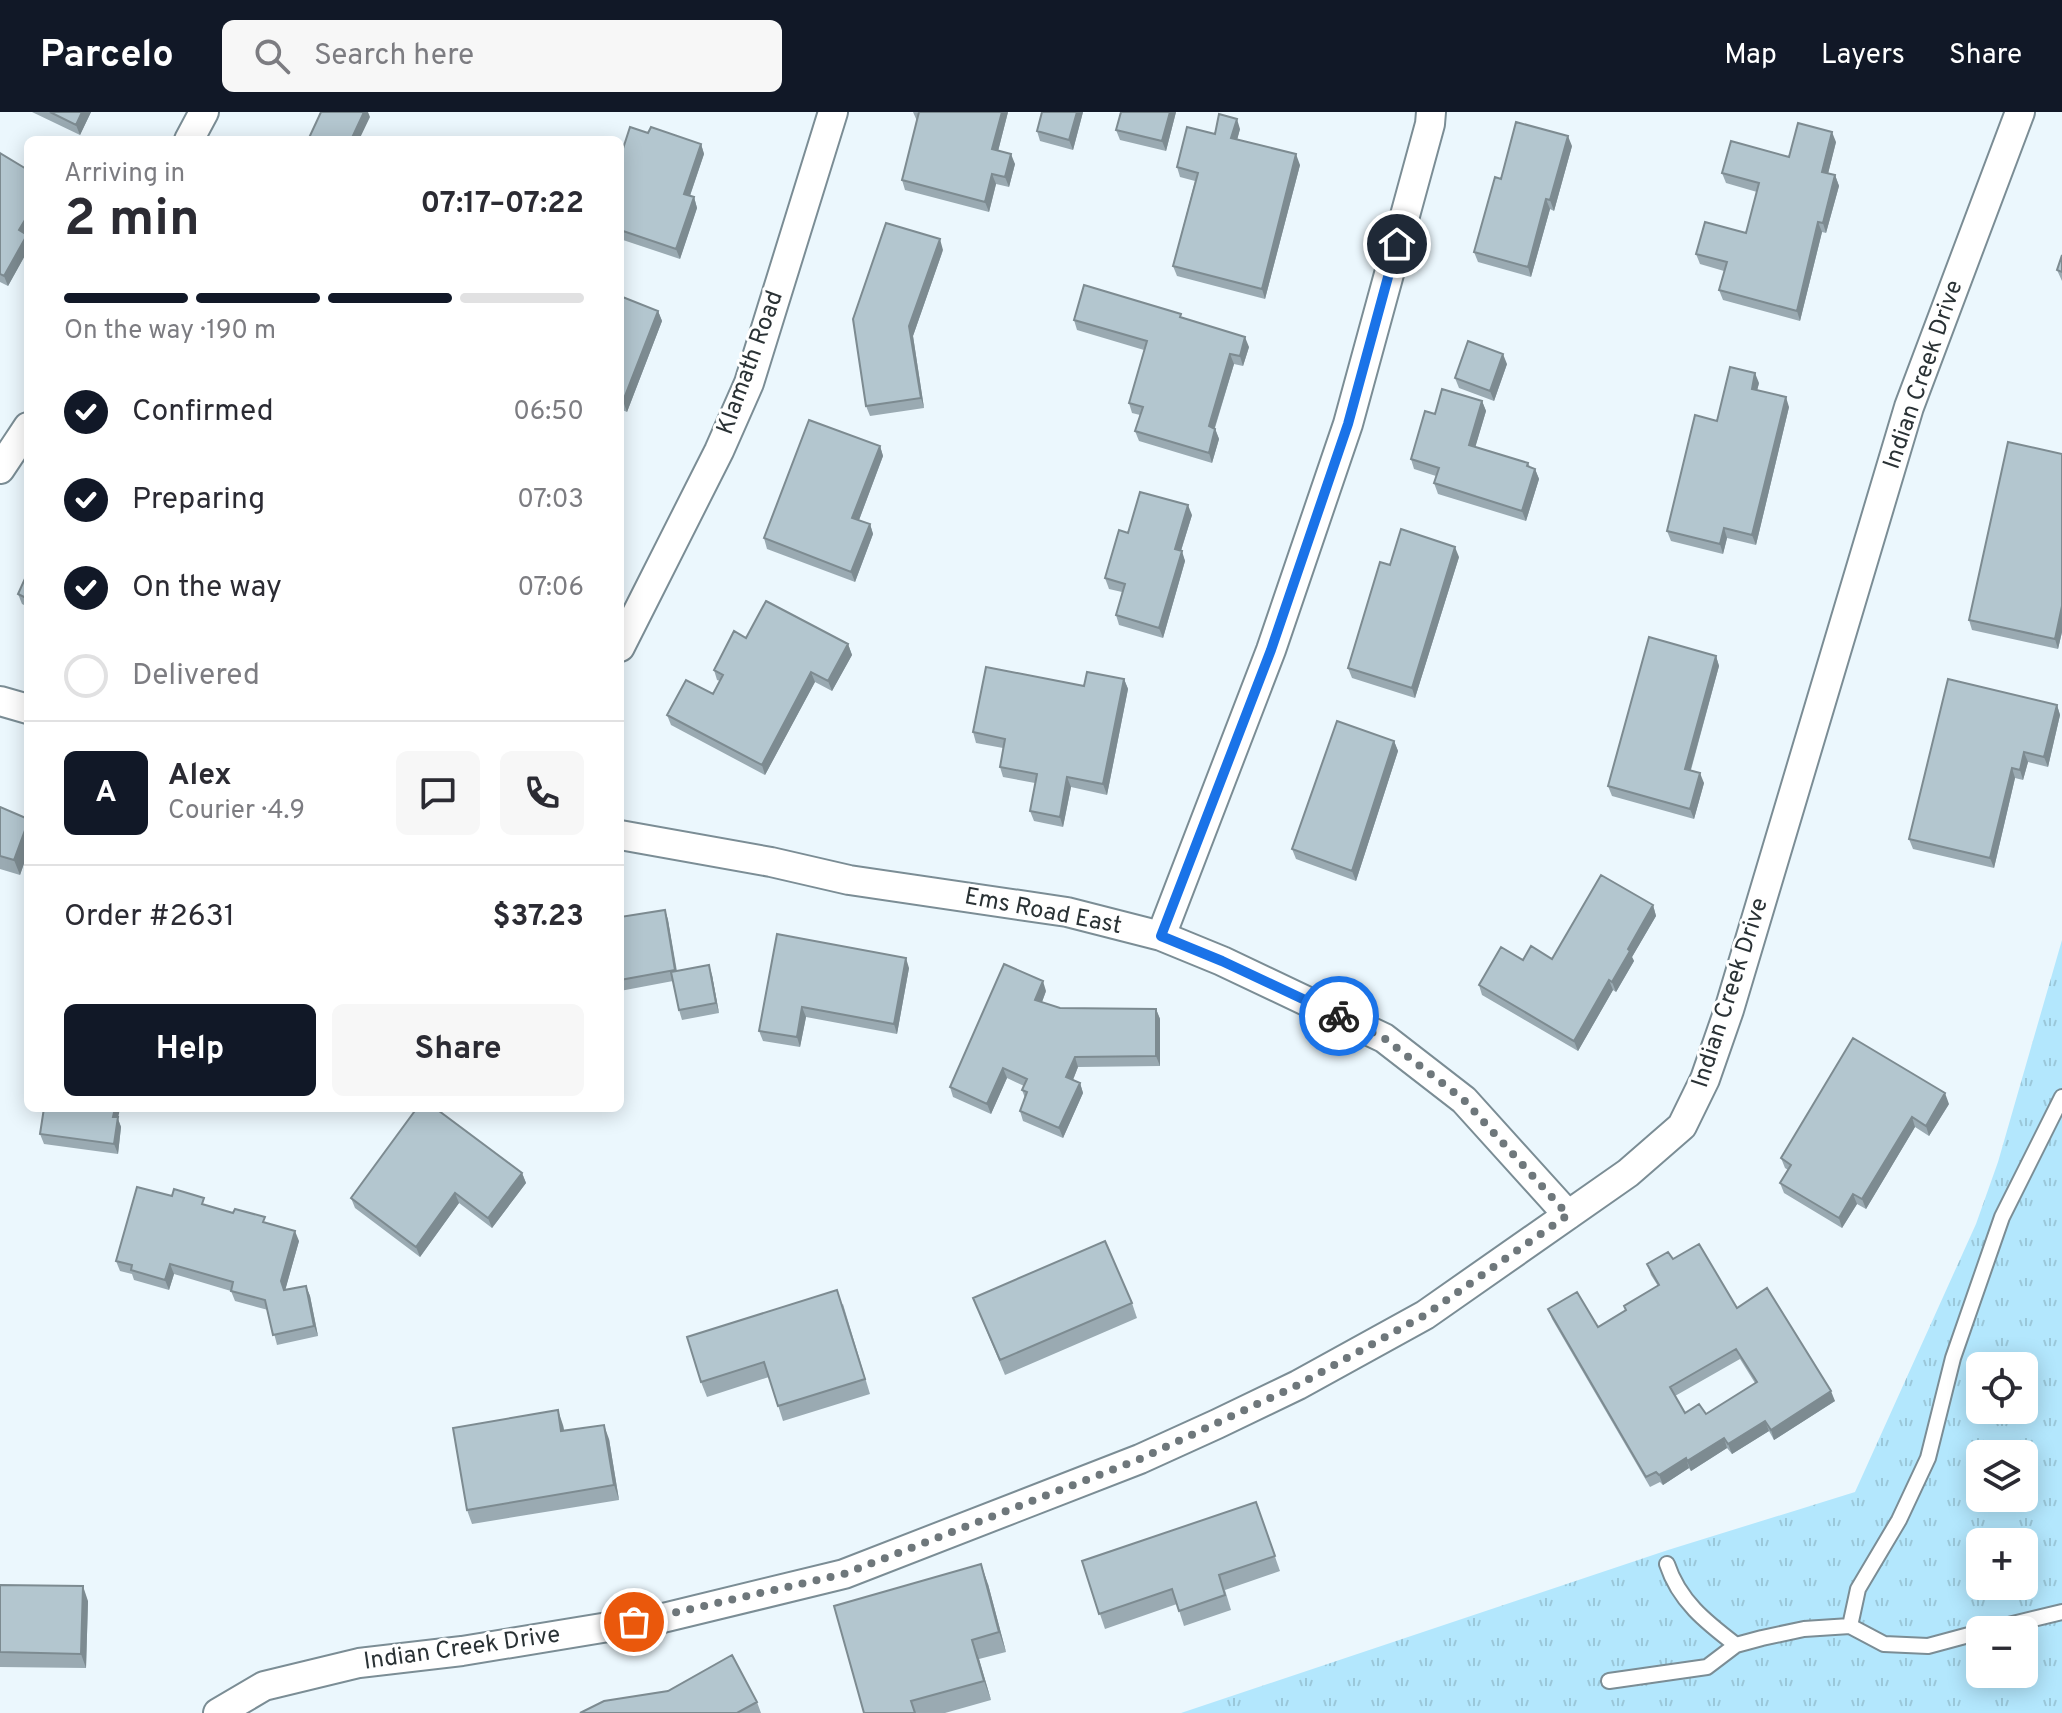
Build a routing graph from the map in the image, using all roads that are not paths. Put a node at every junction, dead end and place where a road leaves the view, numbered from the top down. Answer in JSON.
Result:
{"nodes":[{"id":1,"x":204,"y":112,"type":"edge"},
{"id":2,"x":833,"y":112,"type":"edge"},
{"id":3,"x":1431,"y":112,"type":"edge"},
{"id":4,"x":2020,"y":112,"type":"edge"},
{"id":5,"x":191,"y":136,"type":"edge"},
{"id":6,"x":24,"y":433,"type":"edge"},
{"id":7,"x":0,"y":469,"type":"edge"},
{"id":8,"x":624,"y":639,"type":"edge"},
{"id":9,"x":0,"y":701,"type":"edge"},
{"id":10,"x":24,"y":708,"type":"edge"},
{"id":11,"x":624,"y":836,"type":"edge"},
{"id":12,"x":1161,"y":936,"type":"junction"},
{"id":13,"x":2062,"y":1097,"type":"edge"},
{"id":14,"x":1568,"y":1215,"type":"junction"},
{"id":15,"x":1667,"y":1564,"type":"dead end"},
{"id":16,"x":2062,"y":1612,"type":"edge"},
{"id":17,"x":2038,"y":1618,"type":"edge"},
{"id":18,"x":1850,"y":1626,"type":"junction"},
{"id":19,"x":1966,"y":1636,"type":"edge"},
{"id":20,"x":1736,"y":1645,"type":"junction"},
{"id":21,"x":1609,"y":1681,"type":"dead end"},
{"id":22,"x":218,"y":1713,"type":"edge"}],
"edges":[{"from":1,"to":5,"type":"street"},
{"from":2,"to":8,"type":"street","name":"Klamath Road"},
{"from":3,"to":12,"type":"street"},
{"from":4,"to":14,"type":"street","name":"Indian Creek Drive"},
{"from":6,"to":7,"type":"street"},
{"from":9,"to":10,"type":"street"},
{"from":11,"to":12,"type":"street","name":"Ems Road East"},
{"from":12,"to":14,"type":"street","name":"Ems Road East"},
{"from":13,"to":18,"type":"lane"},
{"from":14,"to":22,"type":"street","name":"Indian Creek Drive"},
{"from":15,"to":20,"type":"lane"},
{"from":16,"to":17,"type":"lane"},
{"from":18,"to":19,"type":"lane"},
{"from":18,"to":20,"type":"lane"},
{"from":20,"to":21,"type":"lane"}]}
